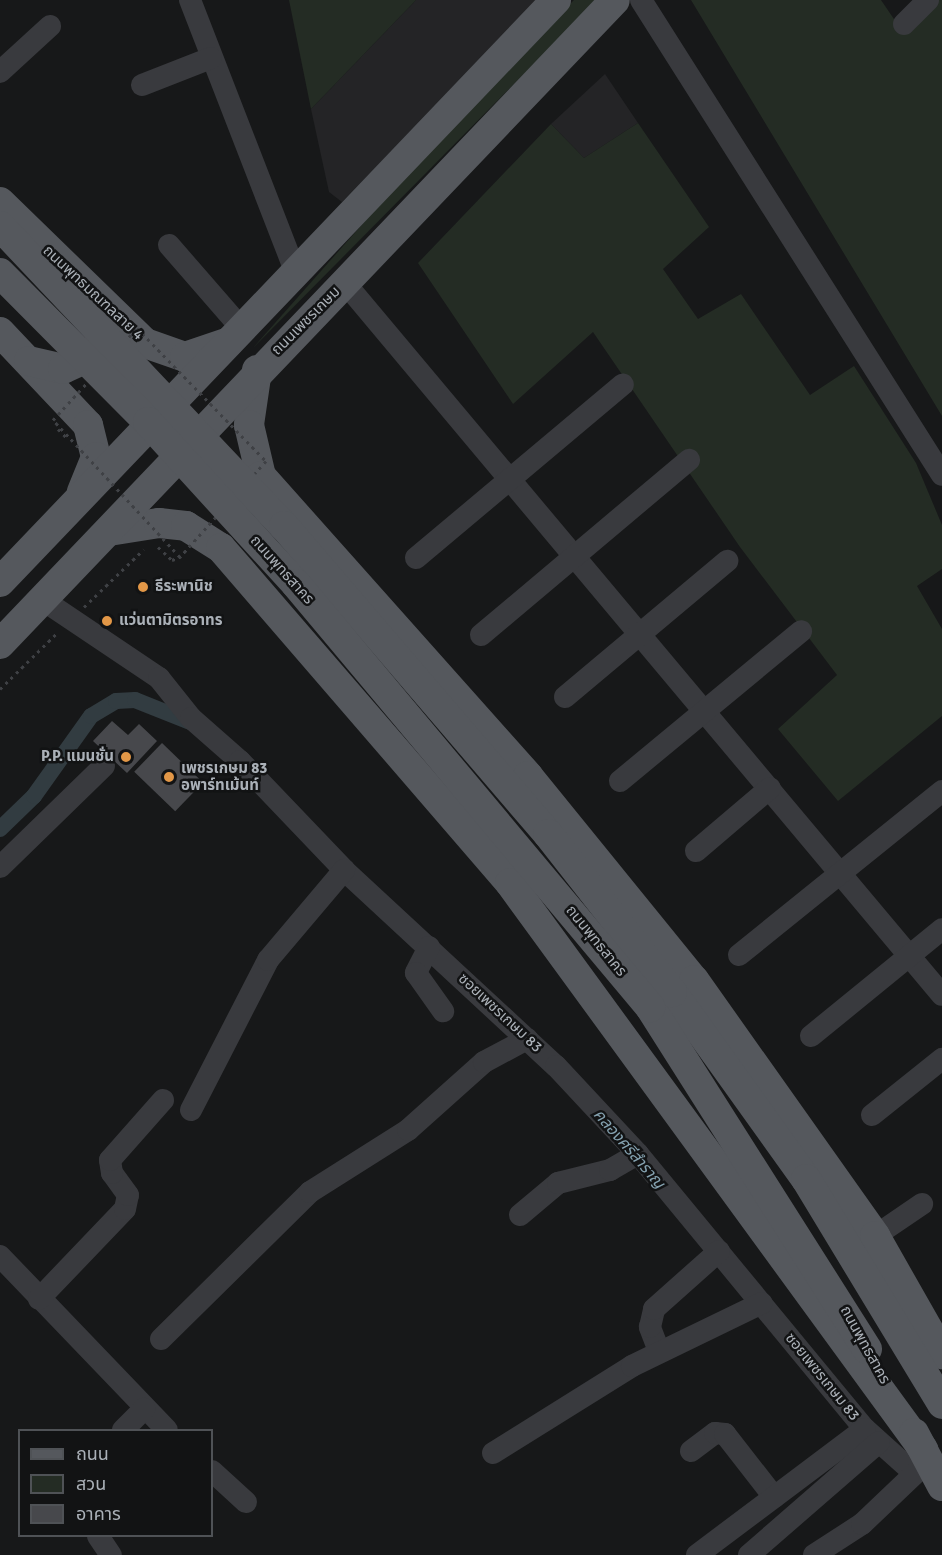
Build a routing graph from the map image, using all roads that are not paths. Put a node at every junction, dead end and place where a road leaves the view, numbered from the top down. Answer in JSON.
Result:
{"nodes":[{"id":1,"x":190,"y":0,"type":"edge"},
{"id":2,"x":556,"y":0,"type":"edge"},
{"id":3,"x":615,"y":0,"type":"edge"},
{"id":4,"x":641,"y":0,"type":"edge"},
{"id":5,"x":928,"y":0,"type":"edge"},
{"id":6,"x":904,"y":24,"type":"dead end"},
{"id":7,"x":50,"y":26,"type":"dead end"},
{"id":8,"x":211,"y":58,"type":"junction"},
{"id":9,"x":0,"y":72,"type":"edge"},
{"id":10,"x":142,"y":85,"type":"dead end"},
{"id":11,"x":0,"y":202,"type":"edge"},
{"id":12,"x":0,"y":226,"type":"edge"},
{"id":13,"x":169,"y":245,"type":"dead end"},
{"id":14,"x":0,"y":273,"type":"edge"},
{"id":15,"x":296,"y":273,"type":"junction"},
{"id":16,"x":345,"y":283,"type":"junction"},
{"id":17,"x":97,"y":300,"type":"junction"},
{"id":18,"x":0,"y":332,"type":"edge"},
{"id":19,"x":239,"y":335,"type":"junction"},
{"id":20,"x":29,"y":361,"type":"junction"},
{"id":21,"x":257,"y":370,"type":"junction"},
{"id":22,"x":623,"y":384,"type":"dead end"},
{"id":23,"x":196,"y":429,"type":"joint"},
{"id":24,"x":689,"y":460,"type":"dead end"},
{"id":25,"x":942,"y":475,"type":"edge"},
{"id":26,"x":511,"y":479,"type":"junction"},
{"id":27,"x":77,"y":502,"type":"junction"},
{"id":28,"x":109,"y":531,"type":"junction"},
{"id":29,"x":576,"y":557,"type":"junction"},
{"id":30,"x":416,"y":558,"type":"dead end"},
{"id":31,"x":727,"y":561,"type":"dead end"},
{"id":32,"x":354,"y":581,"type":"junction"},
{"id":33,"x":0,"y":582,"type":"edge"},
{"id":34,"x":43,"y":600,"type":"junction"},
{"id":35,"x":293,"y":629,"type":"junction"},
{"id":36,"x":801,"y":631,"type":"dead end"},
{"id":37,"x":640,"y":633,"type":"junction"},
{"id":38,"x":481,"y":635,"type":"dead end"},
{"id":39,"x":0,"y":644,"type":"edge"},
{"id":40,"x":565,"y":697,"type":"dead end"},
{"id":41,"x":705,"y":711,"type":"junction"},
{"id":42,"x":104,"y":766,"type":"dead end"},
{"id":43,"x":620,"y":781,"type":"dead end"},
{"id":44,"x":770,"y":789,"type":"junction"},
{"id":45,"x":942,"y":791,"type":"edge"},
{"id":46,"x":696,"y":851,"type":"dead end"},
{"id":47,"x":0,"y":867,"type":"edge"},
{"id":48,"x":344,"y":870,"type":"junction"},
{"id":49,"x":841,"y":873,"type":"junction"},
{"id":50,"x":942,"y":930,"type":"edge"},
{"id":51,"x":429,"y":947,"type":"junction"},
{"id":52,"x":739,"y":956,"type":"dead end"},
{"id":53,"x":909,"y":956,"type":"junction"},
{"id":54,"x":942,"y":995,"type":"edge"},
{"id":55,"x":661,"y":999,"type":"junction"},
{"id":56,"x":443,"y":1011,"type":"dead end"},
{"id":57,"x":811,"y":1036,"type":"dead end"},
{"id":58,"x":527,"y":1039,"type":"junction"},
{"id":59,"x":942,"y":1059,"type":"edge"},
{"id":60,"x":163,"y":1100,"type":"dead end"},
{"id":61,"x":191,"y":1110,"type":"dead end"},
{"id":62,"x":872,"y":1115,"type":"dead end"},
{"id":63,"x":638,"y":1154,"type":"junction"},
{"id":64,"x":922,"y":1204,"type":"dead end"},
{"id":65,"x":520,"y":1215,"type":"dead end"},
{"id":66,"x":876,"y":1236,"type":"junction"},
{"id":67,"x":719,"y":1251,"type":"junction"},
{"id":68,"x":0,"y":1257,"type":"edge"},
{"id":69,"x":39,"y":1299,"type":"junction"},
{"id":70,"x":762,"y":1303,"type":"junction"},
{"id":71,"x":162,"y":1339,"type":"dead end"},
{"id":72,"x":659,"y":1351,"type":"junction"},
{"id":73,"x":942,"y":1354,"type":"edge"},
{"id":74,"x":942,"y":1404,"type":"edge"},
{"id":75,"x":144,"y":1410,"type":"junction"},
{"id":76,"x":125,"y":1429,"type":"edge"},
{"id":77,"x":165,"y":1429,"type":"edge"},
{"id":78,"x":872,"y":1436,"type":"junction"},
{"id":79,"x":691,"y":1450,"type":"dead end"},
{"id":80,"x":493,"y":1453,"type":"dead end"},
{"id":81,"x":927,"y":1467,"type":"edge"},
{"id":82,"x":213,"y":1472,"type":"edge"},
{"id":83,"x":774,"y":1497,"type":"junction"},
{"id":84,"x":246,"y":1502,"type":"dead end"},
{"id":85,"x":99,"y":1537,"type":"edge"},
{"id":86,"x":824,"y":1553,"type":"edge"},
{"id":87,"x":111,"y":1555,"type":"edge"},
{"id":88,"x":697,"y":1555,"type":"edge"},
{"id":89,"x":749,"y":1555,"type":"edge"}],
"edges":[{"from":1,"to":8,"type":"street"},
{"from":2,"to":15,"type":"main road"},
{"from":3,"to":16,"type":"main road","name":"ถนนเพชรเกษม"},
{"from":4,"to":25,"type":"street"},
{"from":5,"to":6,"type":"street"},
{"from":7,"to":9,"type":"street"},
{"from":8,"to":10,"type":"street"},
{"from":8,"to":15,"type":"street"},
{"from":11,"to":17,"type":"main road","name":"ถนนพุทธมณฑลสาย 4"},
{"from":12,"to":23,"type":"main road","name":"ถนนพุทธมณฑลสาย 4","bridge":true},
{"from":13,"to":19,"type":"street"},
{"from":14,"to":55,"type":"main road","name":"ถนนพุทธสาคร","bridge":true},
{"from":15,"to":19,"type":"main road"},
{"from":16,"to":21,"type":"main road","name":"ถนนเพชรเกษม"},
{"from":16,"to":26,"type":"street"},
{"from":17,"to":19,"type":"main road","name":"ถนนพุทธมณฑลสาย 4"},
{"from":17,"to":20,"type":"main road"},
{"from":18,"to":20,"type":"main road"},
{"from":19,"to":27,"type":"main road"},
{"from":20,"to":27,"type":"main road"},
{"from":21,"to":28,"type":"main road","name":"ถนนเพชรเกษม"},
{"from":21,"to":32,"type":"main road"},
{"from":22,"to":26,"type":"street"},
{"from":23,"to":55,"type":"main road","name":"ถนนพุทธสาคร","bridge":true},
{"from":24,"to":29,"type":"street"},
{"from":26,"to":29,"type":"street"},
{"from":26,"to":30,"type":"street"},
{"from":27,"to":33,"type":"main road"},
{"from":28,"to":34,"type":"main road","name":"ถนนเพชรเกษม"},
{"from":28,"to":35,"type":"main road"},
{"from":29,"to":37,"type":"street"},
{"from":29,"to":38,"type":"street"},
{"from":31,"to":37,"type":"street"},
{"from":32,"to":35,"type":"main road"},
{"from":32,"to":66,"type":"main road"},
{"from":34,"to":39,"type":"main road","name":"ถนนเพชรเกษม"},
{"from":34,"to":48,"type":"street","name":"ซอยเพชรเกษม 83"},
{"from":35,"to":81,"type":"main road"},
{"from":36,"to":41,"type":"street"},
{"from":37,"to":40,"type":"street"},
{"from":37,"to":41,"type":"street"},
{"from":41,"to":43,"type":"street"},
{"from":41,"to":44,"type":"street"},
{"from":42,"to":47,"type":"street"},
{"from":44,"to":46,"type":"street"},
{"from":44,"to":49,"type":"street"},
{"from":45,"to":49,"type":"street"},
{"from":48,"to":51,"type":"street","name":"ซอยเพชรเกษม 83"},
{"from":48,"to":61,"type":"street"},
{"from":49,"to":52,"type":"street"},
{"from":49,"to":53,"type":"street"},
{"from":50,"to":53,"type":"street"},
{"from":51,"to":56,"type":"street"},
{"from":51,"to":58,"type":"street","name":"ซอยเพชรเกษม 83"},
{"from":53,"to":54,"type":"street"},
{"from":53,"to":57,"type":"street"},
{"from":55,"to":74,"type":"main road","name":"ถนนพุทธสาคร"},
{"from":55,"to":81,"type":"main road","name":"ถนนพุทธสาคร"},
{"from":58,"to":63,"type":"street","name":"ซอยเพชรเกษม 83"},
{"from":58,"to":71,"type":"street"},
{"from":59,"to":62,"type":"street"},
{"from":60,"to":69,"type":"street"},
{"from":63,"to":65,"type":"street"},
{"from":63,"to":67,"type":"street","name":"ซอยเพชรเกษม 83"},
{"from":64,"to":66,"type":"street"},
{"from":66,"to":73,"type":"main road"},
{"from":67,"to":70,"type":"street","name":"ซอยเพชรเกษม 83"},
{"from":67,"to":72,"type":"street"},
{"from":68,"to":69,"type":"street"},
{"from":69,"to":75,"type":"street"},
{"from":70,"to":72,"type":"street"},
{"from":70,"to":78,"type":"street","name":"ซอยเพชรเกษม 83"},
{"from":72,"to":80,"type":"street"},
{"from":75,"to":76,"type":"street"},
{"from":75,"to":77,"type":"street"},
{"from":78,"to":81,"type":"street","name":"ซอยเพชรเกษม 83"},
{"from":78,"to":83,"type":"street"},
{"from":78,"to":89,"type":"street"},
{"from":79,"to":83,"type":"street"},
{"from":81,"to":86,"type":"street"},
{"from":82,"to":84,"type":"street"},
{"from":83,"to":88,"type":"street"},
{"from":85,"to":87,"type":"street"}]}
